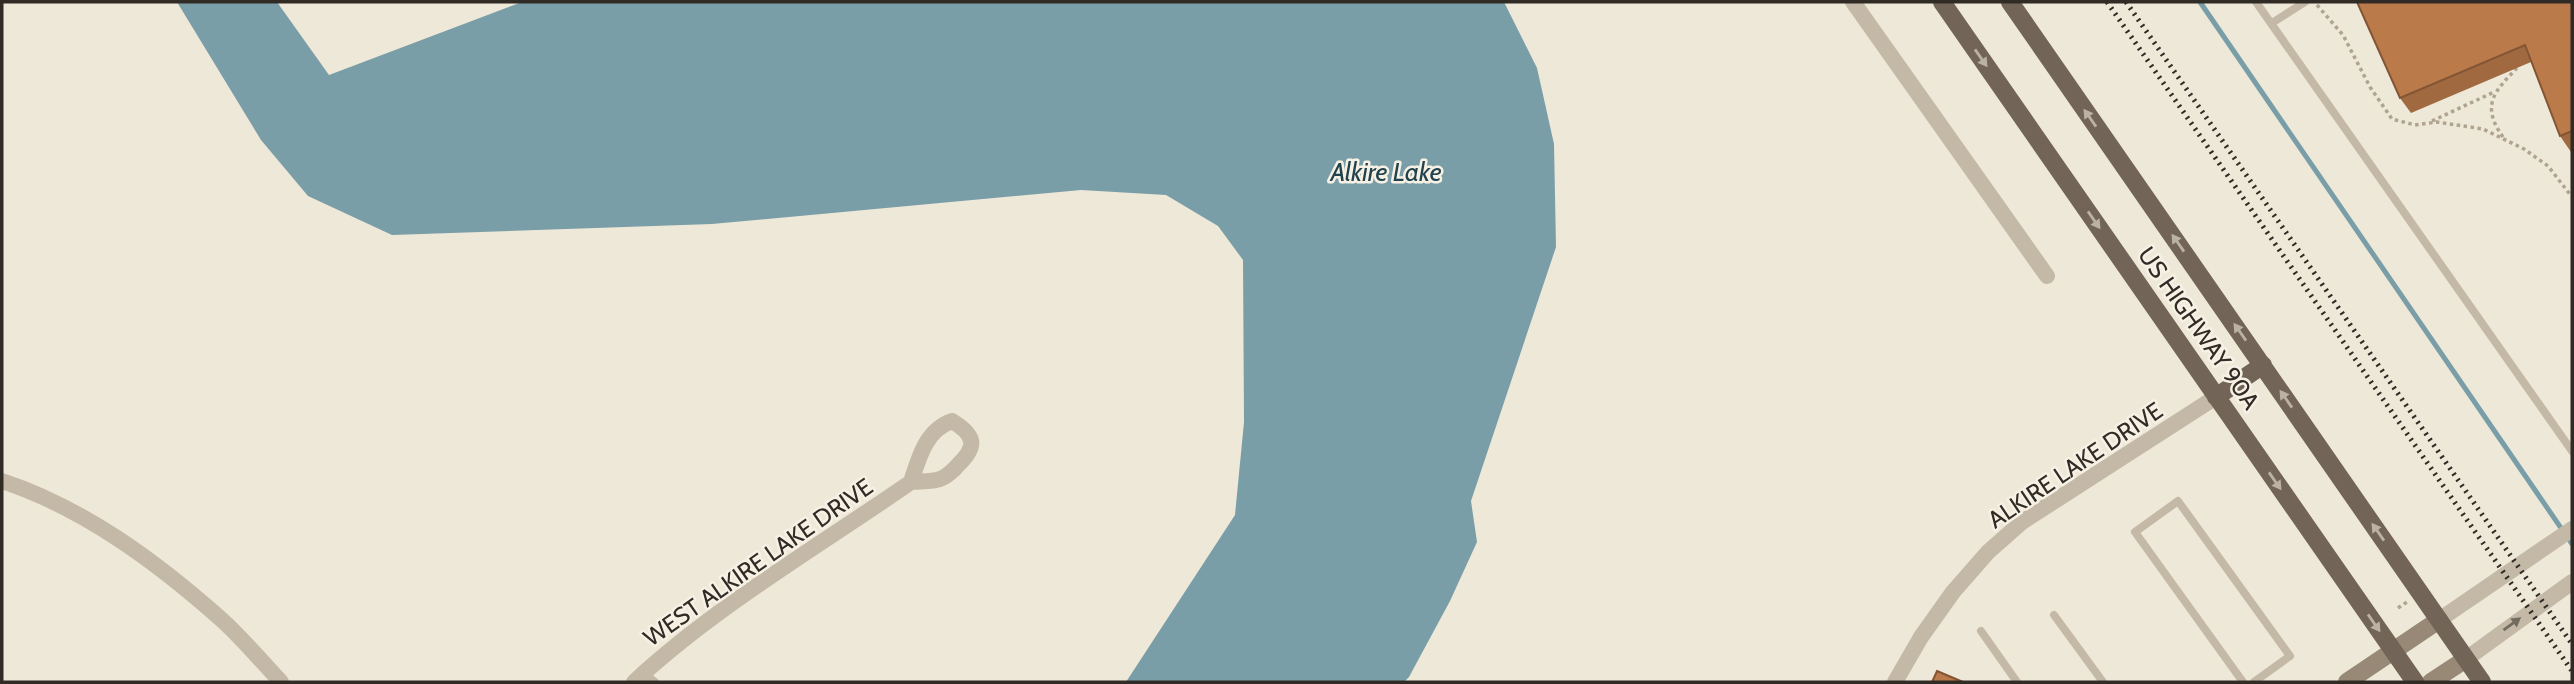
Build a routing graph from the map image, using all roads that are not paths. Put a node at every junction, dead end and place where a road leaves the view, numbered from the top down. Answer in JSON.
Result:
{"nodes":[{"id":1,"x":1853,"y":2,"type":"edge"},
{"id":2,"x":1942,"y":2,"type":"edge"},
{"id":3,"x":2010,"y":2,"type":"edge"},
{"id":4,"x":2256,"y":2,"type":"edge"},
{"id":5,"x":2305,"y":2,"type":"edge"},
{"id":6,"x":2272,"y":23,"type":"junction"},
{"id":7,"x":2048,"y":276,"type":"dead end"},
{"id":8,"x":2263,"y":365,"type":"junction"},
{"id":9,"x":2216,"y":397,"type":"junction"},
{"id":10,"x":2572,"y":451,"type":"edge"},
{"id":11,"x":2,"y":481,"type":"edge"},
{"id":12,"x":911,"y":482,"type":"dead end"},
{"id":13,"x":2572,"y":529,"type":"edge"},
{"id":14,"x":2566,"y":586,"type":"edge"},
{"id":15,"x":2054,"y":615,"type":"dead end"},
{"id":16,"x":2439,"y":620,"type":"junction"},
{"id":17,"x":1981,"y":631,"type":"dead end"},
{"id":18,"x":2393,"y":651,"type":"junction"},
{"id":19,"x":2466,"y":659,"type":"junction"},
{"id":20,"x":645,"y":679,"type":"edge"},
{"id":21,"x":281,"y":682,"type":"edge"},
{"id":22,"x":1895,"y":682,"type":"edge"},
{"id":23,"x":2017,"y":682,"type":"edge"},
{"id":24,"x":2104,"y":682,"type":"edge"},
{"id":25,"x":2243,"y":682,"type":"edge"},
{"id":26,"x":2254,"y":682,"type":"edge"},
{"id":27,"x":2347,"y":682,"type":"edge"},
{"id":28,"x":2415,"y":682,"type":"edge"},
{"id":29,"x":2431,"y":682,"type":"edge"},
{"id":30,"x":2483,"y":682,"type":"edge"}],
"edges":[{"from":1,"to":7,"type":"street"},
{"from":2,"to":9,"type":"main road","name":"US HIGHWAY 90A","one_way":true},
{"from":8,"to":3,"type":"main road","name":"US HIGHWAY 90A","one_way":true},
{"from":4,"to":6,"type":"lane"},
{"from":5,"to":6,"type":"lane"},
{"from":6,"to":10,"type":"lane"},
{"from":8,"to":9,"type":"main road"},
{"from":16,"to":8,"type":"main road","name":"US HIGHWAY 90A","one_way":true},
{"from":9,"to":18,"type":"main road","name":"US HIGHWAY 90A","one_way":true},
{"from":9,"to":22,"type":"street","name":"ALKIRE LAKE DRIVE"},
{"from":11,"to":21,"type":"street"},
{"from":12,"to":20,"type":"street","name":"WEST ALKIRE LAKE DRIVE"},
{"from":13,"to":16,"type":"street"},
{"from":19,"to":14,"type":"street","one_way":true},
{"from":15,"to":24,"type":"lane"},
{"from":16,"to":18,"type":"street"},
{"from":16,"to":19,"type":"main road","name":"US HIGHWAY 90A"},
{"from":17,"to":23,"type":"lane"},
{"from":18,"to":27,"type":"street"},
{"from":18,"to":28,"type":"main road","name":"US HIGHWAY 90A"},
{"from":19,"to":29,"type":"street"},
{"from":19,"to":30,"type":"main road","name":"US HIGHWAY 90A"},
{"from":25,"to":26,"type":"lane"}]}
